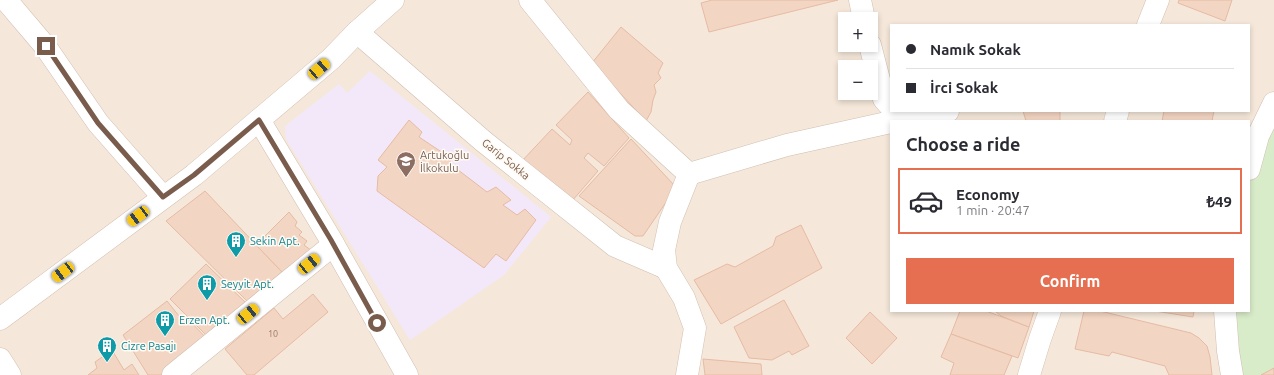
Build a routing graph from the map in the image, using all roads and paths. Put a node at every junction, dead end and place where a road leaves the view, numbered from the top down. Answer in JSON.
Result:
{"nodes":[{"id":1,"x":6,"y":0,"type":"edge"},
{"id":2,"x":393,"y":0,"type":"edge"},
{"id":3,"x":530,"y":0,"type":"edge"},
{"id":4,"x":860,"y":0,"type":"edge"},
{"id":5,"x":1158,"y":0,"type":"edge"},
{"id":6,"x":863,"y":12,"type":"edge"},
{"id":7,"x":1148,"y":24,"type":"edge"},
{"id":8,"x":357,"y":32,"type":"junction"},
{"id":9,"x":872,"y":52,"type":"edge"},
{"id":10,"x":1274,"y":103,"type":"edge"},
{"id":11,"x":890,"y":108,"type":"edge"},
{"id":12,"x":939,"y":112,"type":"edge"},
{"id":13,"x":896,"y":117,"type":"edge"},
{"id":14,"x":259,"y":120,"type":"junction"},
{"id":15,"x":1250,"y":165,"type":"edge"},
{"id":16,"x":690,"y":174,"type":"junction"},
{"id":17,"x":163,"y":197,"type":"junction"},
{"id":18,"x":333,"y":245,"type":"junction"},
{"id":19,"x":666,"y":268,"type":"junction"},
{"id":20,"x":1050,"y":312,"type":"edge"},
{"id":21,"x":1225,"y":312,"type":"edge"},
{"id":22,"x":0,"y":319,"type":"edge"},
{"id":23,"x":0,"y":359,"type":"edge"},
{"id":24,"x":683,"y":371,"type":"edge"},
{"id":25,"x":10,"y":375,"type":"edge"},
{"id":26,"x":173,"y":375,"type":"edge"},
{"id":27,"x":407,"y":375,"type":"edge"},
{"id":28,"x":1029,"y":375,"type":"edge"},
{"id":29,"x":1232,"y":375,"type":"edge"}],
"edges":[{"from":1,"to":17,"type":"street"},
{"from":2,"to":8,"type":"street"},
{"from":3,"to":16,"type":"street"},
{"from":4,"to":6,"type":"street"},
{"from":5,"to":7,"type":"street"},
{"from":8,"to":14,"type":"street"},
{"from":8,"to":19,"type":"street","name":"Garip Sokka"},
{"from":9,"to":11,"type":"street"},
{"from":10,"to":15,"type":"street"},
{"from":12,"to":13,"type":"street"},
{"from":13,"to":16,"type":"street"},
{"from":14,"to":17,"type":"street"},
{"from":14,"to":18,"type":"street"},
{"from":16,"to":19,"type":"street"},
{"from":17,"to":22,"type":"street"},
{"from":18,"to":26,"type":"street"},
{"from":18,"to":27,"type":"street"},
{"from":19,"to":24,"type":"street"},
{"from":20,"to":28,"type":"street"},
{"from":21,"to":29,"type":"street"},
{"from":23,"to":25,"type":"street"}]}
